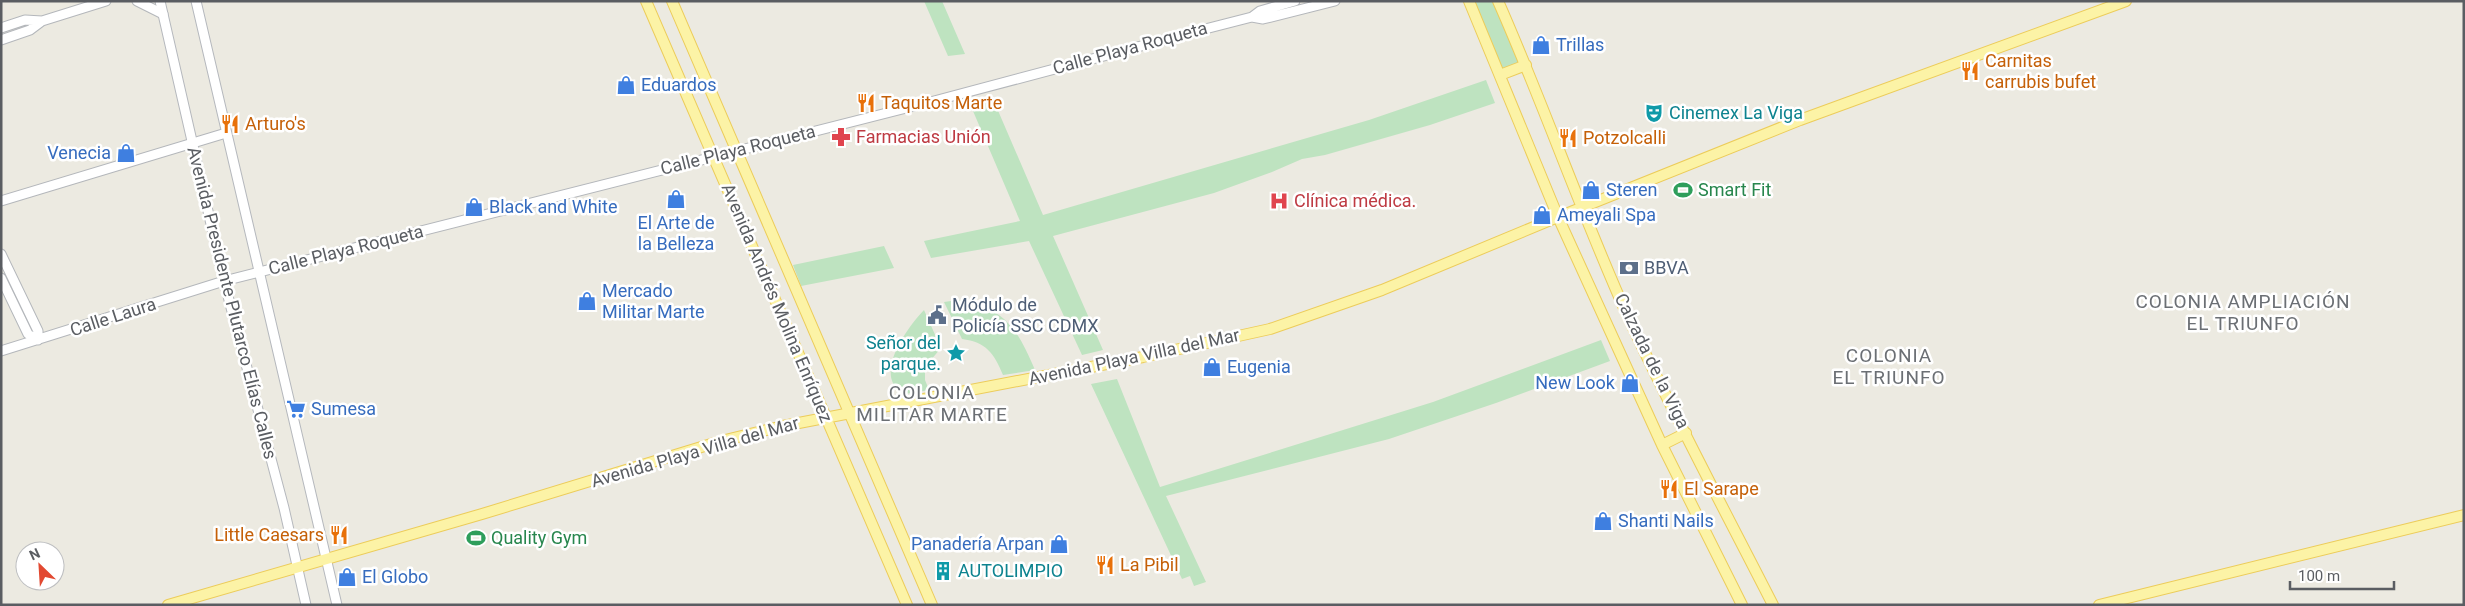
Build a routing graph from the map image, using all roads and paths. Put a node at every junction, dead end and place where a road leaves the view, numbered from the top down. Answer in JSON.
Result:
{"nodes":[{"id":1,"x":106,"y":1,"type":"edge"},
{"id":2,"x":137,"y":1,"type":"edge"},
{"id":3,"x":160,"y":1,"type":"edge"},
{"id":4,"x":196,"y":1,"type":"edge"},
{"id":5,"x":646,"y":1,"type":"edge"},
{"id":6,"x":672,"y":1,"type":"edge"},
{"id":7,"x":1295,"y":1,"type":"edge"},
{"id":8,"x":1335,"y":1,"type":"edge"},
{"id":9,"x":1470,"y":1,"type":"edge"},
{"id":10,"x":1498,"y":1,"type":"edge"},
{"id":11,"x":2126,"y":1,"type":"edge"},
{"id":12,"x":163,"y":14,"type":"junction"},
{"id":13,"x":1252,"y":17,"type":"junction"},
{"id":14,"x":42,"y":21,"type":"junction"},
{"id":15,"x":1,"y":28,"type":"edge"},
{"id":16,"x":1,"y":40,"type":"edge"},
{"id":17,"x":1526,"y":65,"type":"junction"},
{"id":18,"x":1500,"y":75,"type":"junction"},
{"id":19,"x":226,"y":133,"type":"junction"},
{"id":20,"x":192,"y":142,"type":"junction"},
{"id":21,"x":737,"y":150,"type":"junction"},
{"id":22,"x":714,"y":156,"type":"junction"},
{"id":23,"x":1,"y":200,"type":"edge"},
{"id":24,"x":1581,"y":208,"type":"junction"},
{"id":25,"x":1558,"y":217,"type":"junction"},
{"id":26,"x":1,"y":254,"type":"edge"},
{"id":27,"x":260,"y":272,"type":"junction"},
{"id":28,"x":1,"y":278,"type":"edge"},
{"id":29,"x":224,"y":281,"type":"junction"},
{"id":30,"x":38,"y":340,"type":"junction"},
{"id":31,"x":1,"y":351,"type":"edge"},
{"id":32,"x":848,"y":413,"type":"junction"},
{"id":33,"x":827,"y":417,"type":"junction"},
{"id":34,"x":1686,"y":433,"type":"junction"},
{"id":35,"x":1662,"y":444,"type":"junction"},
{"id":36,"x":2464,"y":515,"type":"edge"},
{"id":37,"x":326,"y":559,"type":"junction"},
{"id":38,"x":298,"y":567,"type":"junction"},
{"id":39,"x":168,"y":605,"type":"edge"},
{"id":40,"x":306,"y":605,"type":"edge"},
{"id":41,"x":337,"y":605,"type":"edge"},
{"id":42,"x":907,"y":605,"type":"edge"},
{"id":43,"x":932,"y":605,"type":"edge"},
{"id":44,"x":1742,"y":605,"type":"edge"},
{"id":45,"x":1773,"y":605,"type":"edge"},
{"id":46,"x":2099,"y":605,"type":"edge"}],
"edges":[{"from":1,"to":14,"type":"street"},
{"from":2,"to":12,"type":"street"},
{"from":3,"to":12,"type":"street","name":"Avenida Presidente Plutarco Elías Calles"},
{"from":4,"to":19,"type":"street","name":"Avenida Presidente Plutarco Elías Calles"},
{"from":5,"to":22,"type":"main road","name":"Avenida Andrés Molina Enríquez"},
{"from":6,"to":21,"type":"main road","name":"Avenida Andrés Molina Enríquez"},
{"from":7,"to":13,"type":"street","name":"Calle Playa Roqueta"},
{"from":8,"to":13,"type":"street","name":"Calle Playa Roqueta"},
{"from":9,"to":18,"type":"main road","name":"Calzada de la Viga"},
{"from":10,"to":17,"type":"main road","name":"Calzada de la Viga"},
{"from":11,"to":24,"type":"main road","name":"Avenida Playa Villa del Mar"},
{"from":12,"to":20,"type":"street","name":"Avenida Presidente Plutarco Elías Calles"},
{"from":13,"to":21,"type":"street","name":"Calle Playa Roqueta"},
{"from":14,"to":15,"type":"street"},
{"from":14,"to":16,"type":"street"},
{"from":17,"to":18,"type":"main road"},
{"from":17,"to":24,"type":"main road","name":"Calzada de la Viga"},
{"from":18,"to":25,"type":"main road","name":"Calzada de la Viga"},
{"from":19,"to":20,"type":"street"},
{"from":19,"to":27,"type":"street","name":"Avenida Presidente Plutarco Elías Calles"},
{"from":20,"to":23,"type":"street"},
{"from":20,"to":29,"type":"street","name":"Avenida Presidente Plutarco Elías Calles"},
{"from":21,"to":22,"type":"street","name":"Calle Playa Roqueta"},
{"from":21,"to":32,"type":"main road","name":"Avenida Andrés Molina Enríquez"},
{"from":22,"to":27,"type":"street","name":"Calle Playa Roqueta"},
{"from":22,"to":33,"type":"main road","name":"Avenida Andrés Molina Enríquez"},
{"from":24,"to":25,"type":"main road","name":"Avenida Playa Villa del Mar"},
{"from":24,"to":34,"type":"main road","name":"Calzada de la Viga"},
{"from":25,"to":32,"type":"main road","name":"Avenida Playa Villa del Mar"},
{"from":25,"to":35,"type":"main road","name":"Calzada de la Viga"},
{"from":26,"to":30,"type":"street"},
{"from":27,"to":29,"type":"street","name":"Calle Playa Roqueta"},
{"from":27,"to":37,"type":"street","name":"Avenida Presidente Plutarco Elías Calles"},
{"from":28,"to":30,"type":"street"},
{"from":29,"to":30,"type":"street","name":"Calle Laura"},
{"from":29,"to":38,"type":"street","name":"Avenida Presidente Plutarco Elías Calles"},
{"from":30,"to":31,"type":"street","name":"Calle Laura"},
{"from":32,"to":33,"type":"main road","name":"Avenida Playa Villa del Mar"},
{"from":32,"to":43,"type":"main road","name":"Avenida Andrés Molina Enríquez"},
{"from":33,"to":37,"type":"main road","name":"Avenida Playa Villa del Mar"},
{"from":33,"to":42,"type":"main road","name":"Avenida Andrés Molina Enríquez"},
{"from":34,"to":35,"type":"main road"},
{"from":34,"to":45,"type":"main road","name":"Calzada de la Viga"},
{"from":35,"to":44,"type":"main road","name":"Calzada de la Viga"},
{"from":36,"to":46,"type":"main road"},
{"from":37,"to":38,"type":"main road","name":"Avenida Playa Villa del Mar"},
{"from":37,"to":41,"type":"street","name":"Avenida Presidente Plutarco Elías Calles"},
{"from":38,"to":39,"type":"main road","name":"Avenida Playa Villa del Mar"},
{"from":38,"to":40,"type":"street","name":"Avenida Presidente Plutarco Elías Calles"}]}
